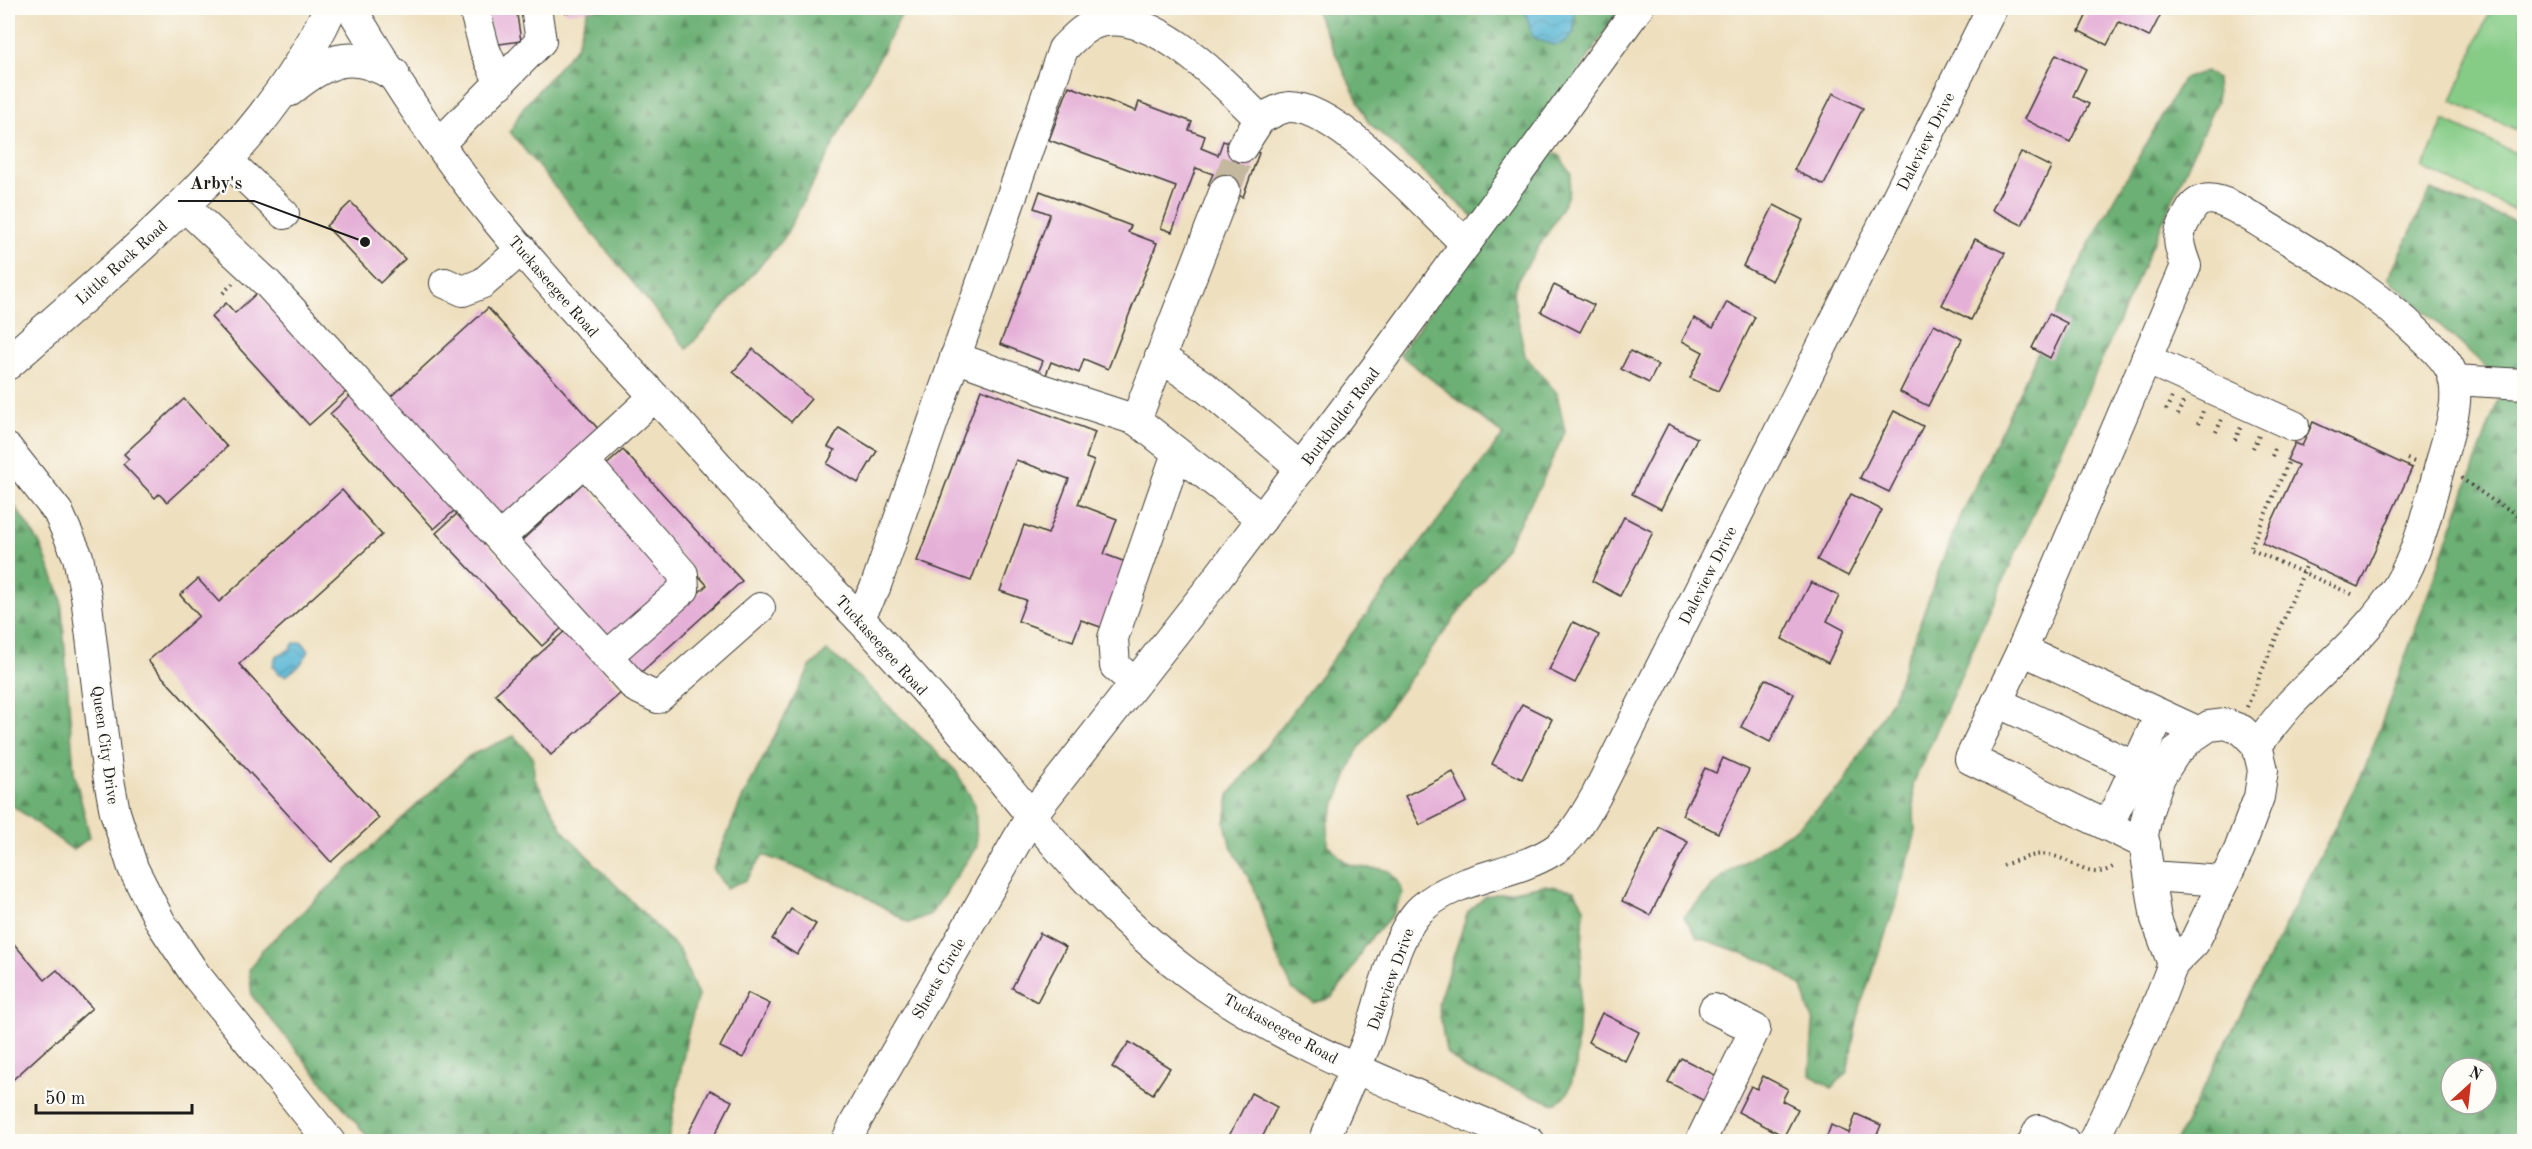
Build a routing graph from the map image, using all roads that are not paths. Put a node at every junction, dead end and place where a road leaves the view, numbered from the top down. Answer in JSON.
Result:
{"nodes":[{"id":1,"x":330,"y":8,"type":"edge"},
{"id":2,"x":351,"y":8,"type":"edge"},
{"id":3,"x":474,"y":8,"type":"edge"},
{"id":4,"x":536,"y":8,"type":"edge"},
{"id":5,"x":1638,"y":8,"type":"edge"},
{"id":6,"x":1992,"y":8,"type":"edge"},
{"id":7,"x":393,"y":74,"type":"junction"},
{"id":8,"x":500,"y":84,"type":"junction"},
{"id":9,"x":272,"y":104,"type":"junction"},
{"id":10,"x":1260,"y":119,"type":"junction"},
{"id":11,"x":440,"y":143,"type":"junction"},
{"id":12,"x":1242,"y":147,"type":"tunnel mouth"},
{"id":13,"x":226,"y":159,"type":"junction"},
{"id":14,"x":1225,"y":190,"type":"tunnel mouth"},
{"id":15,"x":183,"y":205,"type":"junction"},
{"id":16,"x":284,"y":214,"type":"dead end"},
{"id":17,"x":1466,"y":244,"type":"junction"},
{"id":18,"x":522,"y":249,"type":"junction"},
{"id":19,"x":445,"y":283,"type":"dead end"},
{"id":20,"x":955,"y":357,"type":"junction"},
{"id":21,"x":1160,"y":357,"type":"junction"},
{"id":22,"x":2146,"y":359,"type":"junction"},
{"id":23,"x":8,"y":363,"type":"edge"},
{"id":24,"x":2454,"y":380,"type":"junction"},
{"id":25,"x":2524,"y":384,"type":"edge"},
{"id":26,"x":654,"y":398,"type":"junction"},
{"id":27,"x":1136,"y":420,"type":"junction"},
{"id":28,"x":2294,"y":426,"type":"dead end"},
{"id":29,"x":8,"y":449,"type":"edge"},
{"id":30,"x":1177,"y":453,"type":"junction"},
{"id":31,"x":584,"y":461,"type":"junction"},
{"id":32,"x":1301,"y":468,"type":"junction"},
{"id":33,"x":1263,"y":519,"type":"junction"},
{"id":34,"x":501,"y":537,"type":"junction"},
{"id":35,"x":760,"y":608,"type":"dead end"},
{"id":36,"x":859,"y":618,"type":"junction"},
{"id":37,"x":2022,"y":650,"type":"junction"},
{"id":38,"x":607,"y":656,"type":"junction"},
{"id":39,"x":1135,"y":683,"type":"junction"},
{"id":40,"x":1993,"y":710,"type":"junction"},
{"id":41,"x":2160,"y":715,"type":"junction"},
{"id":42,"x":2199,"y":732,"type":"junction"},
{"id":43,"x":2257,"y":745,"type":"junction"},
{"id":44,"x":2136,"y":767,"type":"junction"},
{"id":45,"x":1031,"y":816,"type":"junction"},
{"id":46,"x":2108,"y":826,"type":"junction"},
{"id":47,"x":2145,"y":844,"type":"junction"},
{"id":48,"x":2150,"y":876,"type":"junction"},
{"id":49,"x":2224,"y":881,"type":"junction"},
{"id":50,"x":2173,"y":964,"type":"junction"},
{"id":51,"x":1713,"y":1009,"type":"dead end"},
{"id":52,"x":1355,"y":1067,"type":"junction"},
{"id":53,"x":330,"y":1142,"type":"edge"},
{"id":54,"x":846,"y":1142,"type":"edge"},
{"id":55,"x":1323,"y":1142,"type":"edge"},
{"id":56,"x":1530,"y":1142,"type":"edge"},
{"id":57,"x":1700,"y":1142,"type":"edge"},
{"id":58,"x":2033,"y":1142,"type":"edge"},
{"id":59,"x":2064,"y":1142,"type":"edge"},
{"id":60,"x":2093,"y":1142,"type":"edge"}],
"edges":[{"from":1,"to":9,"type":"main road","name":"Little Rock Road"},
{"from":2,"to":7,"type":"street","name":"Tuckaseegee Road"},
{"from":3,"to":8,"type":"street"},
{"from":4,"to":8,"type":"street"},
{"from":5,"to":17,"type":"street","name":"Burkholder Road"},
{"from":6,"to":52,"type":"street","name":"Daleview Drive"},
{"from":7,"to":9,"type":"main road"},
{"from":7,"to":11,"type":"street","name":"Tuckaseegee Road"},
{"from":8,"to":11,"type":"street"},
{"from":9,"to":13,"type":"main road","name":"Little Rock Road"},
{"from":10,"to":12,"type":"street"},
{"from":10,"to":17,"type":"street"},
{"from":10,"to":20,"type":"street"},
{"from":11,"to":18,"type":"street","name":"Tuckaseegee Road"},
{"from":13,"to":15,"type":"main road","name":"Little Rock Road"},
{"from":13,"to":16,"type":"street"},
{"from":14,"to":21,"type":"street"},
{"from":15,"to":23,"type":"main road","name":"Little Rock Road"},
{"from":15,"to":34,"type":"street"},
{"from":17,"to":32,"type":"street","name":"Burkholder Road"},
{"from":18,"to":19,"type":"street"},
{"from":18,"to":26,"type":"street","name":"Tuckaseegee Road"},
{"from":20,"to":27,"type":"street"},
{"from":20,"to":36,"type":"street"},
{"from":21,"to":27,"type":"street"},
{"from":21,"to":32,"type":"street"},
{"from":22,"to":24,"type":"street"},
{"from":22,"to":28,"type":"street"},
{"from":22,"to":37,"type":"street"},
{"from":24,"to":25,"type":"street"},
{"from":24,"to":43,"type":"street"},
{"from":26,"to":31,"type":"street"},
{"from":26,"to":36,"type":"street","name":"Tuckaseegee Road"},
{"from":27,"to":30,"type":"street"},
{"from":29,"to":53,"type":"street","name":"Queen City Drive"},
{"from":30,"to":33,"type":"street"},
{"from":30,"to":39,"type":"street"},
{"from":31,"to":34,"type":"street"},
{"from":31,"to":38,"type":"street"},
{"from":32,"to":33,"type":"street","name":"Burkholder Road"},
{"from":33,"to":39,"type":"street","name":"Burkholder Road"},
{"from":34,"to":38,"type":"street"},
{"from":35,"to":38,"type":"street"},
{"from":36,"to":45,"type":"street","name":"Tuckaseegee Road"},
{"from":37,"to":40,"type":"street"},
{"from":37,"to":41,"type":"street"},
{"from":39,"to":45,"type":"street","name":"Burkholder Road"},
{"from":40,"to":44,"type":"street"},
{"from":40,"to":46,"type":"street"},
{"from":41,"to":42,"type":"street"},
{"from":41,"to":44,"type":"street"},
{"from":42,"to":43,"type":"street"},
{"from":42,"to":47,"type":"street"},
{"from":43,"to":49,"type":"street"},
{"from":44,"to":46,"type":"street"},
{"from":45,"to":52,"type":"street","name":"Tuckaseegee Road"},
{"from":45,"to":54,"type":"street","name":"Sheets Circle"},
{"from":46,"to":47,"type":"street"},
{"from":47,"to":48,"type":"street"},
{"from":48,"to":49,"type":"street"},
{"from":48,"to":50,"type":"street"},
{"from":49,"to":50,"type":"street"},
{"from":50,"to":60,"type":"street"},
{"from":51,"to":57,"type":"street"},
{"from":52,"to":55,"type":"street"},
{"from":52,"to":56,"type":"street","name":"Tuckaseegee Road"},
{"from":58,"to":59,"type":"street"}]}
